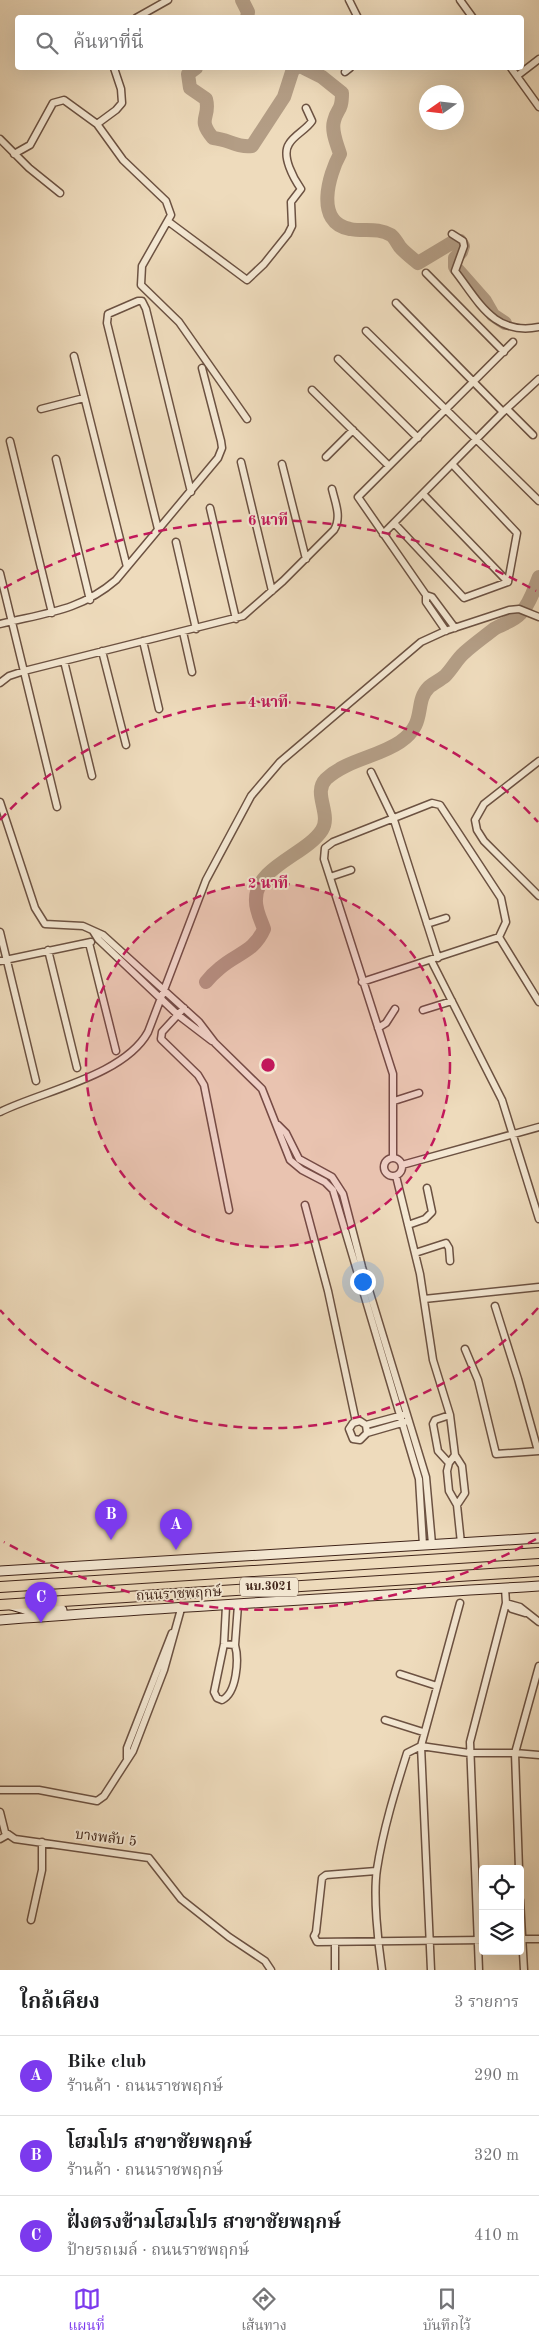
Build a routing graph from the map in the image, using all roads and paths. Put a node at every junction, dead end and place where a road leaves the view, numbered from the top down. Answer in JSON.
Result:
{"nodes":[{"id":1,"x":168,"y":0,"type":"edge"},
{"id":2,"x":348,"y":0,"type":"edge"},
{"id":3,"x":460,"y":0,"type":"edge"},
{"id":4,"x":141,"y":15,"type":"edge"},
{"id":5,"x":356,"y":15,"type":"edge"},
{"id":6,"x":471,"y":15,"type":"edge"},
{"id":7,"x":539,"y":60,"type":"edge"},
{"id":8,"x":115,"y":70,"type":"edge"},
{"id":9,"x":512,"y":70,"type":"edge"},
{"id":10,"x":517,"y":76,"type":"junction"},
{"id":11,"x":539,"y":107,"type":"edge"},
{"id":12,"x":306,"y":108,"type":"dead end"},
{"id":13,"x":97,"y":124,"type":"junction"},
{"id":14,"x":0,"y":139,"type":"edge"},
{"id":15,"x":14,"y":154,"type":"junction"},
{"id":16,"x":60,"y":193,"type":"dead end"},
{"id":17,"x":168,"y":222,"type":"junction"},
{"id":18,"x":452,"y":234,"type":"dead end"},
{"id":19,"x":426,"y":273,"type":"dead end"},
{"id":20,"x":396,"y":303,"type":"dead end"},
{"id":21,"x":539,"y":327,"type":"edge"},
{"id":22,"x":366,"y":331,"type":"dead end"},
{"id":23,"x":513,"y":342,"type":"dead end"},
{"id":24,"x":504,"y":352,"type":"junction"},
{"id":25,"x":74,"y":356,"type":"dead end"},
{"id":26,"x":338,"y":359,"type":"dead end"},
{"id":27,"x":202,"y":368,"type":"dead end"},
{"id":28,"x":539,"y":379,"type":"edge"},
{"id":29,"x":474,"y":382,"type":"junction"},
{"id":30,"x":312,"y":390,"type":"dead end"},
{"id":31,"x":84,"y":398,"type":"junction"},
{"id":32,"x":41,"y":409,"type":"dead end"},
{"id":33,"x":446,"y":409,"type":"junction"},
{"id":34,"x":505,"y":410,"type":"junction"},
{"id":35,"x":247,"y":419,"type":"dead end"},
{"id":36,"x":353,"y":430,"type":"junction"},
{"id":37,"x":533,"y":435,"type":"dead end"},
{"id":38,"x":418,"y":438,"type":"junction"},
{"id":39,"x":476,"y":439,"type":"junction"},
{"id":40,"x":10,"y":441,"type":"dead end"},
{"id":41,"x":326,"y":457,"type":"dead end"},
{"id":42,"x":56,"y":459,"type":"dead end"},
{"id":43,"x":241,"y":462,"type":"dead end"},
{"id":44,"x":282,"y":464,"type":"dead end"},
{"id":45,"x":452,"y":464,"type":"junction"},
{"id":46,"x":389,"y":466,"type":"junction"},
{"id":47,"x":332,"y":489,"type":"dead end"},
{"id":48,"x":190,"y":492,"type":"junction"},
{"id":49,"x":423,"y":494,"type":"junction"},
{"id":50,"x":539,"y":500,"type":"edge"},
{"id":51,"x":210,"y":508,"type":"dead end"},
{"id":52,"x":394,"y":523,"type":"junction"},
{"id":53,"x":158,"y":529,"type":"junction"},
{"id":54,"x":383,"y":534,"type":"junction"},
{"id":55,"x":176,"y":542,"type":"dead end"},
{"id":56,"x":306,"y":559,"type":"junction"},
{"id":57,"x":127,"y":567,"type":"junction"},
{"id":58,"x":0,"y":572,"type":"edge"},
{"id":59,"x":508,"y":582,"type":"junction"},
{"id":60,"x":272,"y":591,"type":"junction"},
{"id":61,"x":426,"y":595,"type":"junction"},
{"id":62,"x":90,"y":600,"type":"junction"},
{"id":63,"x":52,"y":613,"type":"junction"},
{"id":64,"x":539,"y":617,"type":"edge"},
{"id":65,"x":236,"y":619,"type":"junction"},
{"id":66,"x":12,"y":622,"type":"junction"},
{"id":67,"x":0,"y":624,"type":"edge"},
{"id":68,"x":455,"y":628,"type":"junction"},
{"id":69,"x":196,"y":629,"type":"junction"},
{"id":70,"x":446,"y":631,"type":"junction"},
{"id":71,"x":183,"y":632,"type":"junction"},
{"id":72,"x":143,"y":641,"type":"junction"},
{"id":73,"x":102,"y":651,"type":"junction"},
{"id":74,"x":64,"y":661,"type":"junction"},
{"id":75,"x":24,"y":671,"type":"junction"},
{"id":76,"x":192,"y":672,"type":"dead end"},
{"id":77,"x":0,"y":683,"type":"edge"},
{"id":78,"x":159,"y":709,"type":"dead end"},
{"id":79,"x":126,"y":745,"type":"dead end"},
{"id":80,"x":539,"y":761,"type":"edge"},
{"id":81,"x":371,"y":772,"type":"dead end"},
{"id":82,"x":92,"y":776,"type":"dead end"},
{"id":83,"x":0,"y":802,"type":"edge"},
{"id":84,"x":57,"y":807,"type":"dead end"},
{"id":85,"x":394,"y":820,"type":"junction"},
{"id":86,"x":351,"y":870,"type":"dead end"},
{"id":87,"x":330,"y":877,"type":"junction"},
{"id":88,"x":539,"y":896,"type":"edge"},
{"id":89,"x":446,"y":918,"type":"dead end"},
{"id":90,"x":428,"y":924,"type":"junction"},
{"id":91,"x":0,"y":932,"type":"edge"},
{"id":92,"x":100,"y":937,"type":"junction"},
{"id":93,"x":499,"y":937,"type":"junction"},
{"id":94,"x":89,"y":943,"type":"junction"},
{"id":95,"x":48,"y":950,"type":"junction"},
{"id":96,"x":434,"y":959,"type":"junction"},
{"id":97,"x":3,"y":960,"type":"edge"},
{"id":98,"x":362,"y":982,"type":"junction"},
{"id":99,"x":164,"y":990,"type":"junction"},
{"id":100,"x":161,"y":998,"type":"junction"},
{"id":101,"x":452,"y":1001,"type":"junction"},
{"id":102,"x":539,"y":1002,"type":"edge"},
{"id":103,"x":184,"y":1008,"type":"junction"},
{"id":104,"x":395,"y":1009,"type":"dead end"},
{"id":105,"x":423,"y":1010,"type":"dead end"},
{"id":106,"x":178,"y":1015,"type":"junction"},
{"id":107,"x":378,"y":1028,"type":"junction"},
{"id":108,"x":215,"y":1043,"type":"junction"},
{"id":109,"x":116,"y":1051,"type":"dead end"},
{"id":110,"x":77,"y":1068,"type":"dead end"},
{"id":111,"x":36,"y":1081,"type":"dead end"},
{"id":112,"x":419,"y":1093,"type":"dead end"},
{"id":113,"x":394,"y":1101,"type":"junction"},
{"id":114,"x":0,"y":1112,"type":"edge"},
{"id":115,"x":277,"y":1124,"type":"junction"},
{"id":116,"x":539,"y":1127,"type":"edge"},
{"id":117,"x":512,"y":1135,"type":"junction"},
{"id":118,"x":392,"y":1158,"type":"junction"},
{"id":119,"x":402,"y":1165,"type":"junction"},
{"id":120,"x":319,"y":1171,"type":"junction"},
{"id":121,"x":396,"y":1176,"type":"junction"},
{"id":122,"x":316,"y":1177,"type":"junction"},
{"id":123,"x":427,"y":1188,"type":"dead end"},
{"id":124,"x":305,"y":1205,"type":"dead end"},
{"id":125,"x":229,"y":1210,"type":"dead end"},
{"id":126,"x":539,"y":1219,"type":"edge"},
{"id":127,"x":408,"y":1225,"type":"junction"},
{"id":128,"x":415,"y":1253,"type":"junction"},
{"id":129,"x":450,"y":1261,"type":"dead end"},
{"id":130,"x":359,"y":1269,"type":"junction"},
{"id":131,"x":539,"y":1287,"type":"edge"},
{"id":132,"x":424,"y":1299,"type":"junction"},
{"id":133,"x":495,"y":1306,"type":"dead end"},
{"id":134,"x":465,"y":1350,"type":"dead end"},
{"id":135,"x":407,"y":1414,"type":"junction"},
{"id":136,"x":450,"y":1415,"type":"junction"},
{"id":137,"x":399,"y":1416,"type":"junction"},
{"id":138,"x":409,"y":1421,"type":"junction"},
{"id":139,"x":356,"y":1422,"type":"junction"},
{"id":140,"x":402,"y":1423,"type":"junction"},
{"id":141,"x":366,"y":1425,"type":"junction"},
{"id":142,"x":368,"y":1433,"type":"junction"},
{"id":143,"x":538,"y":1451,"type":"edge"},
{"id":144,"x":455,"y":1455,"type":"junction"},
{"id":145,"x":449,"y":1463,"type":"junction"},
{"id":146,"x":422,"y":1478,"type":"junction"},
{"id":147,"x":457,"y":1505,"type":"junction"},
{"id":148,"x":539,"y":1538,"type":"edge"},
{"id":149,"x":461,"y":1542,"type":"junction"},
{"id":150,"x":427,"y":1544,"type":"junction"},
{"id":151,"x":539,"y":1553,"type":"edge"},
{"id":152,"x":0,"y":1571,"type":"edge"},
{"id":153,"x":539,"y":1571,"type":"edge"},
{"id":154,"x":539,"y":1586,"type":"edge"},
{"id":155,"x":0,"y":1587,"type":"edge"},
{"id":156,"x":505,"y":1588,"type":"junction"},
{"id":157,"x":460,"y":1603,"type":"dead end"},
{"id":158,"x":4,"y":1604,"type":"edge"},
{"id":159,"x":507,"y":1604,"type":"junction"},
{"id":160,"x":238,"y":1605,"type":"junction"},
{"id":161,"x":226,"y":1606,"type":"junction"},
{"id":162,"x":180,"y":1609,"type":"junction"},
{"id":163,"x":110,"y":1611,"type":"junction"},
{"id":164,"x":0,"y":1620,"type":"edge"},
{"id":165,"x":539,"y":1622,"type":"edge"},
{"id":166,"x":224,"y":1644,"type":"junction"},
{"id":167,"x":235,"y":1645,"type":"junction"},
{"id":168,"x":539,"y":1666,"type":"edge"},
{"id":169,"x":400,"y":1674,"type":"dead end"},
{"id":170,"x":437,"y":1686,"type":"junction"},
{"id":171,"x":385,"y":1720,"type":"dead end"},
{"id":172,"x":423,"y":1732,"type":"junction"},
{"id":173,"x":421,"y":1746,"type":"junction"},
{"id":174,"x":515,"y":1752,"type":"junction"},
{"id":175,"x":469,"y":1753,"type":"junction"},
{"id":176,"x":539,"y":1755,"type":"edge"},
{"id":177,"x":0,"y":1790,"type":"edge"},
{"id":178,"x":0,"y":1817,"type":"edge"},
{"id":179,"x":7,"y":1835,"type":"junction"},
{"id":180,"x":0,"y":1839,"type":"edge"},
{"id":181,"x":42,"y":1842,"type":"junction"},
{"id":182,"x":519,"y":1865,"type":"edge"},
{"id":183,"x":376,"y":1871,"type":"junction"},
{"id":184,"x":30,"y":1920,"type":"dead end"},
{"id":185,"x":524,"y":1939,"type":"edge"},
{"id":186,"x":539,"y":1939,"type":"edge"},
{"id":187,"x":479,"y":1940,"type":"edge"},
{"id":188,"x":378,"y":1942,"type":"junction"},
{"id":189,"x":429,"y":1942,"type":"junction"},
{"id":190,"x":335,"y":1943,"type":"junction"},
{"id":191,"x":523,"y":1955,"type":"edge"},
{"id":192,"x":272,"y":1970,"type":"edge"},
{"id":193,"x":335,"y":1970,"type":"edge"},
{"id":194,"x":382,"y":1970,"type":"edge"},
{"id":195,"x":431,"y":1970,"type":"edge"},
{"id":196,"x":478,"y":1970,"type":"edge"},
{"id":197,"x":524,"y":1970,"type":"edge"}],
"edges":[{"from":1,"to":4,"type":"street"},
{"from":2,"to":5,"type":"street"},
{"from":3,"to":6,"type":"street"},
{"from":7,"to":10,"type":"street"},
{"from":8,"to":13,"type":"street"},
{"from":9,"to":10,"type":"street"},
{"from":10,"to":11,"type":"street"},
{"from":12,"to":17,"type":"street"},
{"from":13,"to":15,"type":"street"},
{"from":13,"to":17,"type":"street"},
{"from":14,"to":15,"type":"street"},
{"from":15,"to":16,"type":"street"},
{"from":17,"to":35,"type":"street"},
{"from":18,"to":21,"type":"street"},
{"from":19,"to":24,"type":"street"},
{"from":20,"to":29,"type":"street"},
{"from":22,"to":33,"type":"street"},
{"from":23,"to":24,"type":"street"},
{"from":24,"to":29,"type":"street"},
{"from":25,"to":31,"type":"street"},
{"from":26,"to":38,"type":"street"},
{"from":27,"to":48,"type":"street"},
{"from":28,"to":34,"type":"street"},
{"from":29,"to":33,"type":"street"},
{"from":29,"to":34,"type":"street"},
{"from":30,"to":36,"type":"street"},
{"from":31,"to":32,"type":"street"},
{"from":31,"to":57,"type":"street"},
{"from":33,"to":38,"type":"street"},
{"from":33,"to":39,"type":"street"},
{"from":34,"to":37,"type":"street"},
{"from":34,"to":39,"type":"street"},
{"from":36,"to":41,"type":"street"},
{"from":36,"to":46,"type":"street"},
{"from":38,"to":46,"type":"street"},
{"from":39,"to":45,"type":"street"},
{"from":39,"to":50,"type":"street"},
{"from":40,"to":63,"type":"street"},
{"from":42,"to":62,"type":"street"},
{"from":43,"to":60,"type":"street"},
{"from":44,"to":56,"type":"street"},
{"from":45,"to":49,"type":"street"},
{"from":45,"to":59,"type":"street"},
{"from":46,"to":54,"type":"street"},
{"from":47,"to":56,"type":"street"},
{"from":48,"to":53,"type":"street"},
{"from":48,"to":53,"type":"street"},
{"from":49,"to":52,"type":"street"},
{"from":49,"to":59,"type":"street"},
{"from":51,"to":65,"type":"street"},
{"from":52,"to":54,"type":"street"},
{"from":52,"to":59,"type":"street"},
{"from":53,"to":57,"type":"street"},
{"from":54,"to":61,"type":"street"},
{"from":55,"to":69,"type":"street"},
{"from":56,"to":60,"type":"street"},
{"from":57,"to":62,"type":"street"},
{"from":58,"to":66,"type":"street"},
{"from":60,"to":65,"type":"street"},
{"from":61,"to":68,"type":"street"},
{"from":61,"to":70,"type":"street"},
{"from":62,"to":63,"type":"street"},
{"from":63,"to":66,"type":"street"},
{"from":64,"to":68,"type":"street"},
{"from":65,"to":69,"type":"street"},
{"from":66,"to":67,"type":"street"},
{"from":66,"to":75,"type":"street"},
{"from":68,"to":70,"type":"street"},
{"from":69,"to":71,"type":"street"},
{"from":70,"to":99,"type":"street"},
{"from":71,"to":72,"type":"street"},
{"from":71,"to":76,"type":"street"},
{"from":72,"to":73,"type":"street"},
{"from":72,"to":78,"type":"street"},
{"from":73,"to":74,"type":"street"},
{"from":73,"to":79,"type":"street"},
{"from":74,"to":75,"type":"street"},
{"from":74,"to":82,"type":"street"},
{"from":75,"to":77,"type":"street"},
{"from":75,"to":84,"type":"street"},
{"from":80,"to":88,"type":"street"},
{"from":81,"to":85,"type":"street"},
{"from":83,"to":92,"type":"street"},
{"from":85,"to":87,"type":"street"},
{"from":85,"to":90,"type":"street"},
{"from":85,"to":93,"type":"street"},
{"from":86,"to":87,"type":"street"},
{"from":87,"to":98,"type":"street"},
{"from":89,"to":90,"type":"street"},
{"from":90,"to":96,"type":"street"},
{"from":91,"to":97,"type":"street"},
{"from":92,"to":94,"type":"street"},
{"from":92,"to":99,"type":"street"},
{"from":92,"to":100,"type":"street"},
{"from":93,"to":96,"type":"street"},
{"from":93,"to":102,"type":"street"},
{"from":94,"to":95,"type":"street"},
{"from":94,"to":109,"type":"street"},
{"from":95,"to":97,"type":"street"},
{"from":95,"to":110,"type":"street"},
{"from":96,"to":98,"type":"street"},
{"from":96,"to":101,"type":"street"},
{"from":97,"to":111,"type":"street"},
{"from":98,"to":107,"type":"street"},
{"from":99,"to":100,"type":"street"},
{"from":99,"to":103,"type":"street"},
{"from":100,"to":106,"type":"street"},
{"from":100,"to":114,"type":"street"},
{"from":101,"to":105,"type":"street"},
{"from":101,"to":117,"type":"street"},
{"from":103,"to":106,"type":"street"},
{"from":103,"to":108,"type":"street"},
{"from":104,"to":107,"type":"street"},
{"from":106,"to":108,"type":"street"},
{"from":106,"to":125,"type":"street"},
{"from":107,"to":113,"type":"street"},
{"from":108,"to":115,"type":"street"},
{"from":112,"to":113,"type":"street"},
{"from":113,"to":118,"type":"street"},
{"from":115,"to":120,"type":"street"},
{"from":115,"to":122,"type":"street"},
{"from":116,"to":117,"type":"street"},
{"from":117,"to":119,"type":"street"},
{"from":117,"to":126,"type":"street"},
{"from":118,"to":119,"type":"street"},
{"from":118,"to":121,"type":"street"},
{"from":119,"to":121,"type":"street"},
{"from":120,"to":122,"type":"street"},
{"from":120,"to":130,"type":"street"},
{"from":121,"to":127,"type":"street"},
{"from":122,"to":130,"type":"street"},
{"from":123,"to":127,"type":"street"},
{"from":124,"to":139,"type":"street"},
{"from":127,"to":128,"type":"street"},
{"from":128,"to":129,"type":"street"},
{"from":128,"to":132,"type":"street"},
{"from":130,"to":135,"type":"street"},
{"from":130,"to":137,"type":"street"},
{"from":131,"to":132,"type":"street"},
{"from":132,"to":136,"type":"street"},
{"from":133,"to":143,"type":"street"},
{"from":134,"to":143,"type":"street"},
{"from":135,"to":137,"type":"street"},
{"from":135,"to":138,"type":"street"},
{"from":136,"to":144,"type":"street"},
{"from":136,"to":145,"type":"street"},
{"from":137,"to":140,"type":"street"},
{"from":137,"to":141,"type":"street"},
{"from":138,"to":140,"type":"street"},
{"from":138,"to":146,"type":"street"},
{"from":139,"to":141,"type":"street"},
{"from":139,"to":142,"type":"street"},
{"from":140,"to":142,"type":"street"},
{"from":140,"to":146,"type":"street"},
{"from":141,"to":142,"type":"street"},
{"from":144,"to":145,"type":"street"},
{"from":144,"to":147,"type":"street"},
{"from":145,"to":147,"type":"street"},
{"from":146,"to":150,"type":"street"},
{"from":147,"to":149,"type":"street"},
{"from":148,"to":149,"type":"main road"},
{"from":149,"to":150,"type":"main road"},
{"from":150,"to":152,"type":"main road"},
{"from":151,"to":155,"type":"main road","name":"ถนนราชพฤกษ์","number":"นบ.3021"},
{"from":153,"to":158,"type":"main road","name":"ถนนราชพฤกษ์","number":"นบ.3021"},
{"from":154,"to":156,"type":"main road","name":"ถนนราชพฤกษ์","number":"นบ.3021"},
{"from":156,"to":159,"type":"street"},
{"from":156,"to":160,"type":"main road","name":"ถนนราชพฤกษ์","number":"นบ.3021"},
{"from":157,"to":170,"type":"street"},
{"from":158,"to":163,"type":"main road"},
{"from":159,"to":165,"type":"street"},
{"from":159,"to":175,"type":"street"},
{"from":160,"to":161,"type":"main road","name":"ถนนราชพฤกษ์","number":"นบ.3021"},
{"from":160,"to":167,"type":"street"},
{"from":161,"to":162,"type":"main road","name":"ถนนราชพฤกษ์","number":"นบ.3021"},
{"from":161,"to":166,"type":"street"},
{"from":162,"to":163,"type":"main road","name":"ถนนราชพฤกษ์","number":"นบ.3021"},
{"from":162,"to":177,"type":"street"},
{"from":163,"to":164,"type":"main road","name":"ถนนราชพฤกษ์","number":"นบ.3021"},
{"from":166,"to":167,"type":"street"},
{"from":166,"to":167,"type":"street"},
{"from":168,"to":174,"type":"street"},
{"from":169,"to":170,"type":"street"},
{"from":170,"to":172,"type":"street"},
{"from":171,"to":172,"type":"street"},
{"from":172,"to":173,"type":"street"},
{"from":173,"to":175,"type":"street"},
{"from":173,"to":183,"type":"street"},
{"from":173,"to":189,"type":"street"},
{"from":174,"to":175,"type":"street"},
{"from":174,"to":176,"type":"street"},
{"from":174,"to":182,"type":"street"},
{"from":175,"to":187,"type":"street"},
{"from":178,"to":179,"type":"street"},
{"from":179,"to":180,"type":"street"},
{"from":179,"to":181,"type":"street","name":"บางพลับ 5"},
{"from":181,"to":184,"type":"street"},
{"from":181,"to":192,"type":"street","name":"บางพลับ 5"},
{"from":183,"to":188,"type":"street"},
{"from":183,"to":190,"type":"street"},
{"from":185,"to":186,"type":"street"},
{"from":187,"to":189,"type":"street"},
{"from":187,"to":196,"type":"street"},
{"from":188,"to":189,"type":"street"},
{"from":188,"to":190,"type":"street"},
{"from":188,"to":194,"type":"street"},
{"from":189,"to":195,"type":"street"},
{"from":190,"to":193,"type":"street"},
{"from":191,"to":197,"type":"street"}]}
